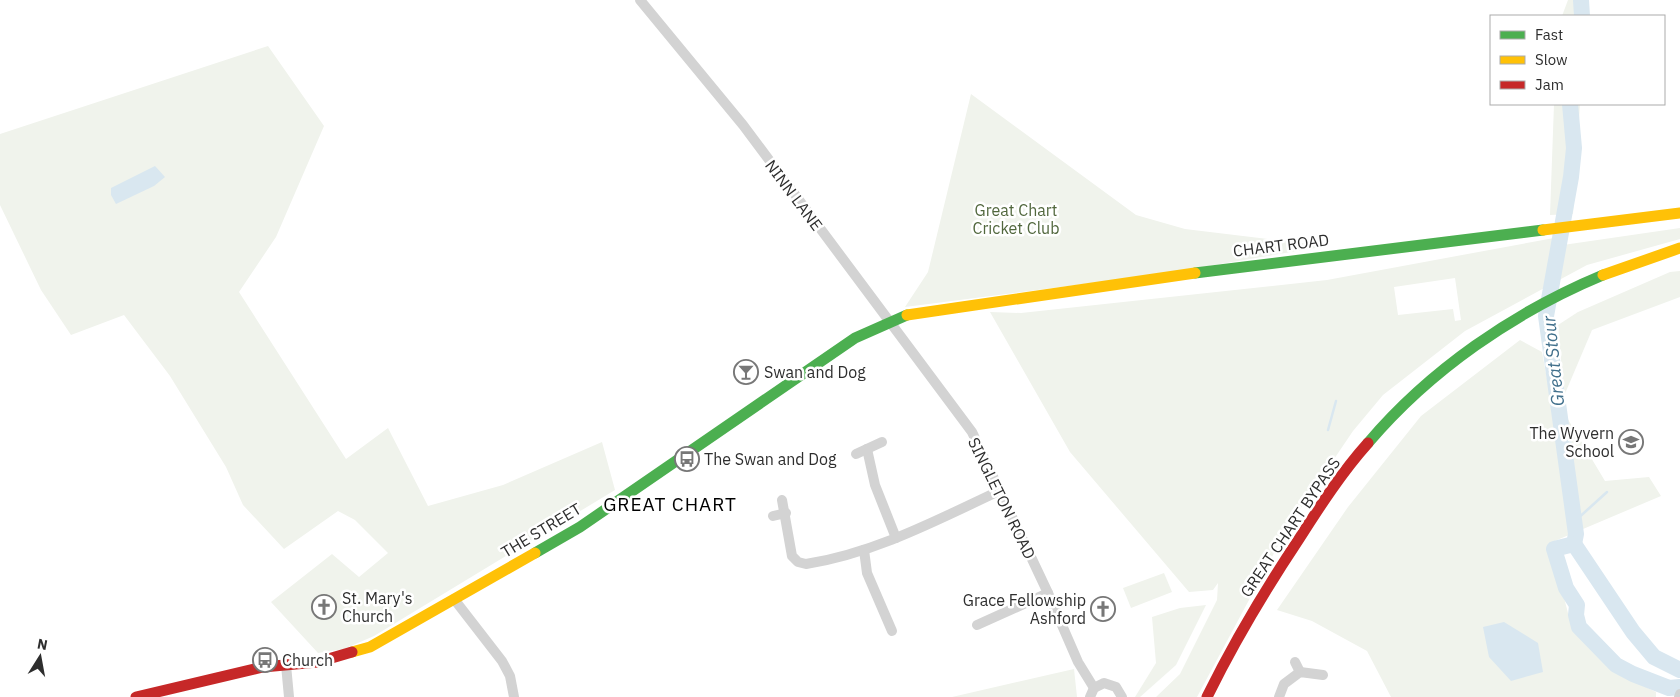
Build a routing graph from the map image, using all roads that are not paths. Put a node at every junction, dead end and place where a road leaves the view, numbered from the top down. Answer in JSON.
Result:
{"nodes":[{"id":1,"x":640,"y":0,"type":"edge"},
{"id":2,"x":1680,"y":213,"type":"edge"},
{"id":3,"x":1680,"y":248,"type":"edge"},
{"id":4,"x":888,"y":321,"type":"junction"},
{"id":5,"x":882,"y":442,"type":"dead end"},
{"id":6,"x":867,"y":449,"type":"junction"},
{"id":7,"x":856,"y":454,"type":"dead end"},
{"id":8,"x":999,"y":491,"type":"junction"},
{"id":9,"x":782,"y":500,"type":"dead end"},
{"id":10,"x":786,"y":513,"type":"junction"},
{"id":11,"x":773,"y":516,"type":"dead end"},
{"id":12,"x":896,"y":538,"type":"junction"},
{"id":13,"x":864,"y":550,"type":"junction"},
{"id":14,"x":1048,"y":593,"type":"junction"},
{"id":15,"x":454,"y":599,"type":"junction"},
{"id":16,"x":977,"y":625,"type":"dead end"},
{"id":17,"x":892,"y":631,"type":"dead end"},
{"id":18,"x":1295,"y":662,"type":"dead end"},
{"id":19,"x":286,"y":665,"type":"junction"},
{"id":20,"x":1300,"y":672,"type":"junction"},
{"id":21,"x":1323,"y":676,"type":"dead end"},
{"id":22,"x":1092,"y":692,"type":"edge"},
{"id":23,"x":136,"y":697,"type":"edge"},
{"id":24,"x":289,"y":697,"type":"edge"},
{"id":25,"x":514,"y":697,"type":"edge"},
{"id":26,"x":1122,"y":697,"type":"edge"},
{"id":27,"x":1208,"y":697,"type":"edge"},
{"id":28,"x":1278,"y":697,"type":"edge"}],
"edges":[{"from":1,"to":4,"type":"street","name":"NINN LANE"},
{"from":2,"to":4,"type":"street","name":"CHART ROAD"},
{"from":3,"to":27,"type":"street","name":"GREAT CHART BYPASS"},
{"from":4,"to":8,"type":"street","name":"SINGLETON ROAD"},
{"from":4,"to":15,"type":"street","name":"THE STREET"},
{"from":5,"to":6,"type":"street"},
{"from":6,"to":7,"type":"street"},
{"from":6,"to":12,"type":"street"},
{"from":8,"to":12,"type":"street"},
{"from":8,"to":14,"type":"street","name":"SINGLETON ROAD"},
{"from":9,"to":10,"type":"street"},
{"from":10,"to":11,"type":"street"},
{"from":10,"to":13,"type":"street"},
{"from":12,"to":13,"type":"street"},
{"from":13,"to":17,"type":"street"},
{"from":14,"to":16,"type":"street"},
{"from":14,"to":22,"type":"street","name":"SINGLETON ROAD"},
{"from":15,"to":19,"type":"street","name":"THE STREET"},
{"from":15,"to":25,"type":"street"},
{"from":18,"to":20,"type":"street"},
{"from":19,"to":23,"type":"street","name":"THE STREET"},
{"from":19,"to":24,"type":"street"},
{"from":20,"to":21,"type":"street"},
{"from":20,"to":28,"type":"street"},
{"from":22,"to":26,"type":"street","name":"SINGLETON ROAD"}]}
